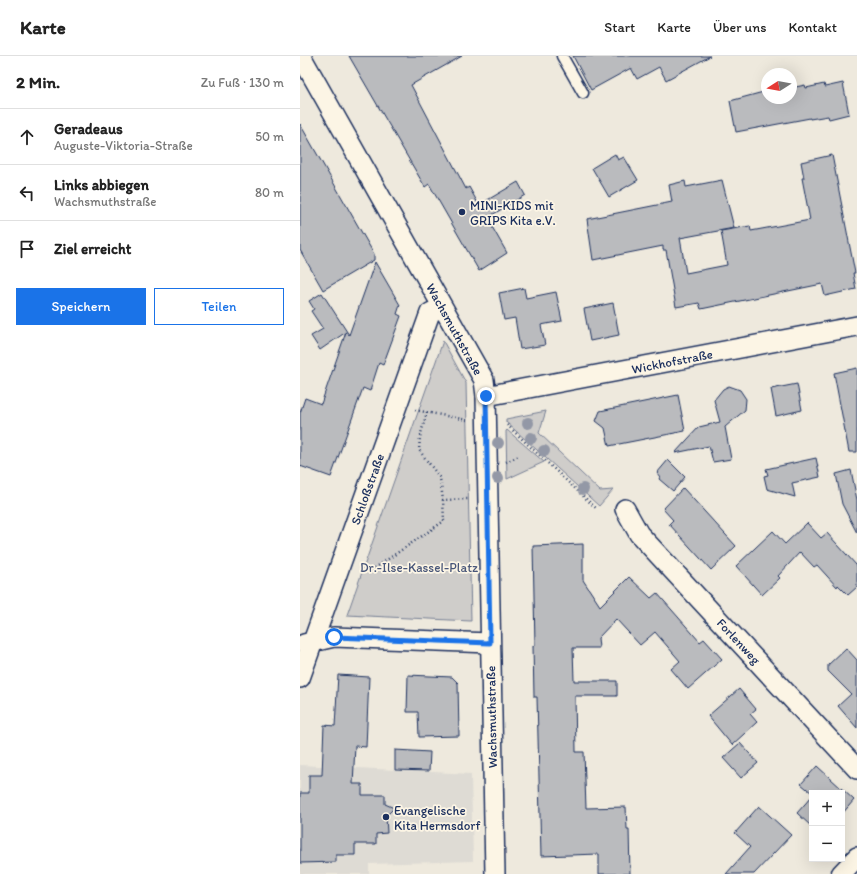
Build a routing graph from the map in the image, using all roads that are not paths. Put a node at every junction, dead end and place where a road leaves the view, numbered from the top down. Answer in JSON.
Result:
{"nodes":[{"id":1,"x":301,"y":56,"type":"edge"},
{"id":2,"x":562,"y":56,"type":"edge"},
{"id":3,"x":583,"y":94,"type":"dead end"},
{"id":4,"x":442,"y":307,"type":"junction"},
{"id":5,"x":857,"y":326,"type":"edge"},
{"id":6,"x":486,"y":396,"type":"junction"},
{"id":7,"x":626,"y":509,"type":"dead end"},
{"id":8,"x":490,"y":643,"type":"junction"},
{"id":9,"x":306,"y":644,"type":"edge"},
{"id":10,"x":300,"y":678,"type":"edge"},
{"id":11,"x":857,"y":769,"type":"edge"},
{"id":12,"x":857,"y":857,"type":"edge"},
{"id":13,"x":495,"y":874,"type":"edge"},
{"id":14,"x":841,"y":874,"type":"edge"}],
"edges":[{"from":1,"to":4,"type":"street","name":"Wachsmuthstraße"},
{"from":2,"to":3,"type":"lane"},
{"from":4,"to":6,"type":"street","name":"Wachsmuthstraße"},
{"from":4,"to":9,"type":"street","name":"Schloßstraße"},
{"from":5,"to":6,"type":"street","name":"Wickhofstraße"},
{"from":6,"to":8,"type":"street","name":"Wachsmuthstraße"},
{"from":7,"to":11,"type":"street","name":"Forlenweg"},
{"from":8,"to":9,"type":"street"},
{"from":8,"to":13,"type":"street","name":"Wachsmuthstraße"},
{"from":9,"to":10,"type":"street","name":"Schloßstraße"},
{"from":12,"to":14,"type":"street"}]}
